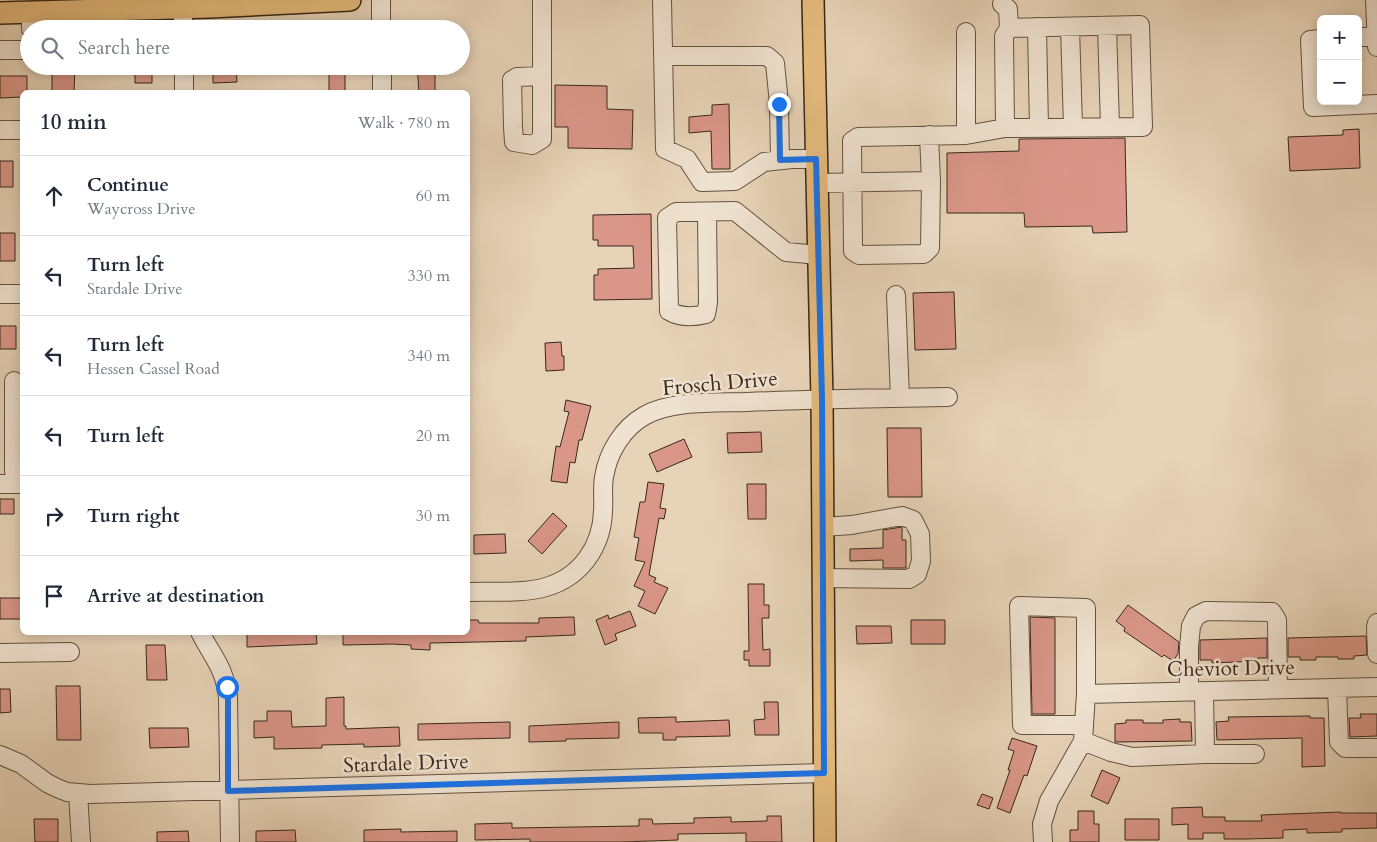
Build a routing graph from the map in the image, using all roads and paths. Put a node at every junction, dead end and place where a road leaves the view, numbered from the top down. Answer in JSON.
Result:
{"nodes":[{"id":1,"x":350,"y":0,"type":"edge"},
{"id":2,"x":381,"y":0,"type":"edge"},
{"id":3,"x":542,"y":0,"type":"edge"},
{"id":4,"x":662,"y":0,"type":"edge"},
{"id":5,"x":813,"y":0,"type":"edge"},
{"id":6,"x":1375,"y":0,"type":"edge"},
{"id":7,"x":1002,"y":2,"type":"edge"},
{"id":8,"x":210,"y":4,"type":"edge"},
{"id":9,"x":176,"y":5,"type":"edge"},
{"id":10,"x":0,"y":13,"type":"edge"},
{"id":11,"x":31,"y":20,"type":"edge"},
{"id":12,"x":180,"y":20,"type":"edge"},
{"id":13,"x":382,"y":20,"type":"edge"},
{"id":14,"x":1070,"y":26,"type":"junction"},
{"id":15,"x":1107,"y":26,"type":"junction"},
{"id":16,"x":1037,"y":27,"type":"junction"},
{"id":17,"x":966,"y":32,"type":"dead end"},
{"id":18,"x":1006,"y":32,"type":"junction"},
{"id":19,"x":1376,"y":36,"type":"edge"},
{"id":20,"x":1362,"y":38,"type":"edge"},
{"id":21,"x":1317,"y":39,"type":"edge"},
{"id":22,"x":1377,"y":47,"type":"edge"},
{"id":23,"x":0,"y":50,"type":"edge"},
{"id":24,"x":20,"y":50,"type":"edge"},
{"id":25,"x":664,"y":56,"type":"junction"},
{"id":26,"x":184,"y":75,"type":"edge"},
{"id":27,"x":382,"y":75,"type":"edge"},
{"id":28,"x":542,"y":76,"type":"dead end"},
{"id":29,"x":184,"y":90,"type":"edge"},
{"id":30,"x":382,"y":90,"type":"edge"},
{"id":31,"x":1362,"y":104,"type":"edge"},
{"id":32,"x":1377,"y":104,"type":"edge"},
{"id":33,"x":1330,"y":105,"type":"edge"},
{"id":34,"x":1073,"y":127,"type":"junction"},
{"id":35,"x":1110,"y":127,"type":"junction"},
{"id":36,"x":1005,"y":128,"type":"junction"},
{"id":37,"x":1038,"y":128,"type":"junction"},
{"id":38,"x":0,"y":130,"type":"edge"},
{"id":39,"x":20,"y":130,"type":"edge"},
{"id":40,"x":929,"y":135,"type":"junction"},
{"id":41,"x":966,"y":135,"type":"junction"},
{"id":42,"x":816,"y":159,"type":"junction"},
{"id":43,"x":780,"y":160,"type":"junction"},
{"id":44,"x":931,"y":181,"type":"junction"},
{"id":45,"x":817,"y":183,"type":"junction"},
{"id":46,"x":852,"y":183,"type":"junction"},
{"id":47,"x":707,"y":212,"type":"junction"},
{"id":48,"x":819,"y":255,"type":"junction"},
{"id":49,"x":0,"y":294,"type":"edge"},
{"id":50,"x":20,"y":294,"type":"edge"},
{"id":51,"x":896,"y":295,"type":"dead end"},
{"id":52,"x":12,"y":381,"type":"edge"},
{"id":53,"x":948,"y":397,"type":"dead end"},
{"id":54,"x":900,"y":398,"type":"junction"},
{"id":55,"x":822,"y":399,"type":"junction"},
{"id":56,"x":18,"y":478,"type":"edge"},
{"id":57,"x":0,"y":484,"type":"edge"},
{"id":58,"x":823,"y":527,"type":"junction"},
{"id":59,"x":822,"y":578,"type":"junction"},
{"id":60,"x":470,"y":592,"type":"edge"},
{"id":61,"x":1377,"y":623,"type":"edge"},
{"id":62,"x":202,"y":635,"type":"edge"},
{"id":63,"x":70,"y":652,"type":"dead end"},
{"id":64,"x":0,"y":654,"type":"edge"},
{"id":65,"x":1377,"y":654,"type":"edge"},
{"id":66,"x":1377,"y":687,"type":"edge"},
{"id":67,"x":1337,"y":688,"type":"junction"},
{"id":68,"x":1278,"y":689,"type":"junction"},
{"id":69,"x":1197,"y":691,"type":"junction"},
{"id":70,"x":1086,"y":694,"type":"junction"},
{"id":71,"x":1083,"y":733,"type":"junction"},
{"id":72,"x":1377,"y":748,"type":"edge"},
{"id":73,"x":1205,"y":754,"type":"junction"},
{"id":74,"x":1255,"y":754,"type":"dead end"},
{"id":75,"x":0,"y":755,"type":"edge"},
{"id":76,"x":824,"y":773,"type":"junction"},
{"id":77,"x":228,"y":791,"type":"junction"},
{"id":78,"x":78,"y":793,"type":"junction"},
{"id":79,"x":81,"y":842,"type":"edge"},
{"id":80,"x":230,"y":842,"type":"edge"},
{"id":81,"x":825,"y":842,"type":"edge"},
{"id":82,"x":1043,"y":842,"type":"edge"}],
"edges":[{"from":1,"to":8,"type":"main road"},
{"from":2,"to":13,"type":"street"},
{"from":3,"to":28,"type":"street"},
{"from":4,"to":25,"type":"street"},
{"from":5,"to":42,"type":"main road"},
{"from":6,"to":19,"type":"street"},
{"from":7,"to":18,"type":"street"},
{"from":8,"to":9,"type":"main road"},
{"from":9,"to":11,"type":"main road"},
{"from":9,"to":12,"type":"street"},
{"from":10,"to":11,"type":"main road"},
{"from":14,"to":15,"type":"street"},
{"from":14,"to":16,"type":"street"},
{"from":14,"to":34,"type":"street"},
{"from":15,"to":35,"type":"street"},
{"from":15,"to":35,"type":"street"},
{"from":16,"to":18,"type":"street"},
{"from":16,"to":37,"type":"street"},
{"from":17,"to":41,"type":"street"},
{"from":18,"to":36,"type":"street"},
{"from":19,"to":20,"type":"street"},
{"from":19,"to":22,"type":"street"},
{"from":21,"to":33,"type":"street"},
{"from":23,"to":24,"type":"street"},
{"from":25,"to":43,"type":"street"},
{"from":25,"to":43,"type":"street"},
{"from":26,"to":29,"type":"street"},
{"from":27,"to":30,"type":"street"},
{"from":31,"to":32,"type":"street"},
{"from":34,"to":35,"type":"street"},
{"from":34,"to":37,"type":"street"},
{"from":36,"to":37,"type":"street"},
{"from":36,"to":41,"type":"street"},
{"from":38,"to":39,"type":"street"},
{"from":40,"to":41,"type":"street"},
{"from":40,"to":44,"type":"street"},
{"from":40,"to":46,"type":"street"},
{"from":42,"to":43,"type":"street"},
{"from":42,"to":45,"type":"main road"},
{"from":44,"to":46,"type":"street"},
{"from":44,"to":46,"type":"street"},
{"from":45,"to":46,"type":"street"},
{"from":45,"to":48,"type":"main road"},
{"from":47,"to":47,"type":"street"},
{"from":47,"to":48,"type":"street"},
{"from":48,"to":55,"type":"main road"},
{"from":49,"to":50,"type":"street"},
{"from":51,"to":54,"type":"street"},
{"from":52,"to":56,"type":"street"},
{"from":53,"to":54,"type":"street","name":"Frosch Drive"},
{"from":54,"to":55,"type":"street","name":"Frosch Drive"},
{"from":55,"to":58,"type":"main road"},
{"from":55,"to":60,"type":"street","name":"Frosch Drive"},
{"from":56,"to":57,"type":"street"},
{"from":58,"to":59,"type":"main road"},
{"from":58,"to":59,"type":"street"},
{"from":59,"to":76,"type":"main road"},
{"from":61,"to":65,"type":"street"},
{"from":62,"to":77,"type":"street"},
{"from":63,"to":64,"type":"street"},
{"from":66,"to":67,"type":"street","name":"Cheviot Drive"},
{"from":67,"to":68,"type":"street","name":"Cheviot Drive"},
{"from":67,"to":72,"type":"street"},
{"from":68,"to":69,"type":"street","name":"Cheviot Drive"},
{"from":68,"to":69,"type":"street"},
{"from":69,"to":70,"type":"street","name":"Cheviot Drive"},
{"from":69,"to":73,"type":"street"},
{"from":70,"to":71,"type":"street"},
{"from":70,"to":71,"type":"street"},
{"from":71,"to":73,"type":"street"},
{"from":71,"to":82,"type":"street"},
{"from":73,"to":74,"type":"street"},
{"from":75,"to":78,"type":"street","name":"Stardale Drive"},
{"from":76,"to":77,"type":"street","name":"Stardale Drive"},
{"from":76,"to":81,"type":"main road"},
{"from":77,"to":78,"type":"street","name":"Stardale Drive"},
{"from":77,"to":80,"type":"street"},
{"from":78,"to":79,"type":"street"}]}
